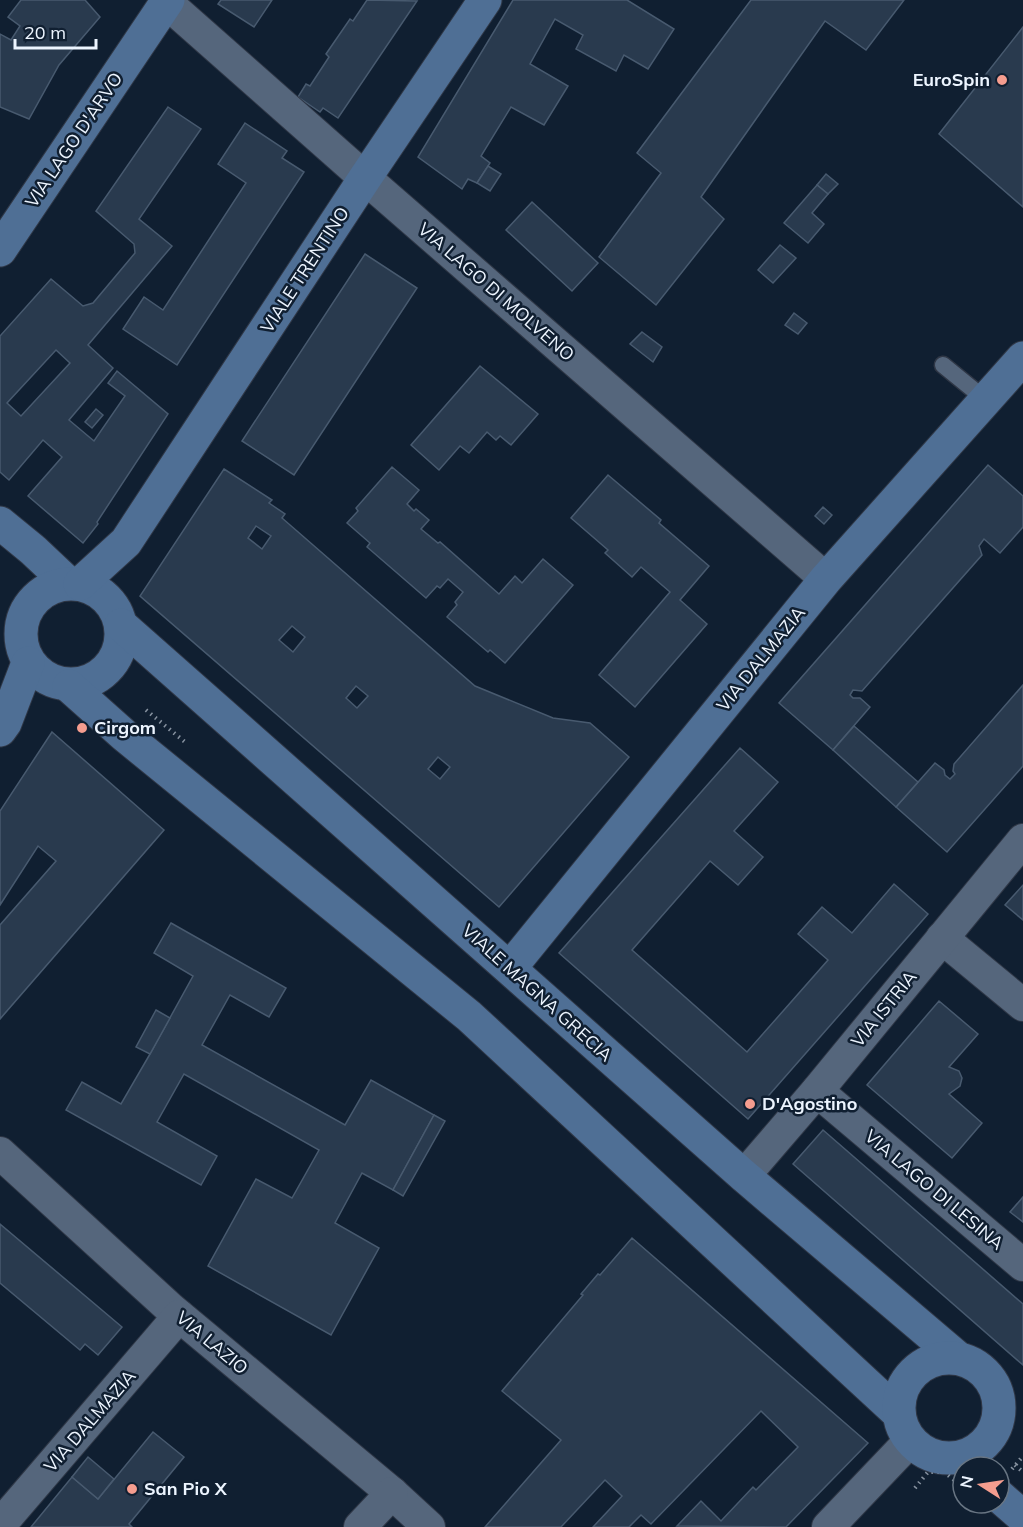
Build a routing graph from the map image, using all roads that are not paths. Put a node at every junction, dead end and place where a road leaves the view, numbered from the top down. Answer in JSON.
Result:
{"nodes":[{"id":1,"x":485,"y":0,"type":"edge"},
{"id":2,"x":167,"y":1,"type":"edge"},
{"id":3,"x":365,"y":178,"type":"junction"},
{"id":4,"x":0,"y":250,"type":"edge"},
{"id":5,"x":1023,"y":358,"type":"edge"},
{"id":6,"x":943,"y":365,"type":"dead end"},
{"id":7,"x":986,"y":400,"type":"junction"},
{"id":8,"x":0,"y":523,"type":"edge"},
{"id":9,"x":126,"y":542,"type":"junction"},
{"id":10,"x":826,"y":579,"type":"junction"},
{"id":11,"x":74,"y":584,"type":"junction"},
{"id":12,"x":117,"y":616,"type":"junction"},
{"id":13,"x":0,"y":632,"type":"edge"},
{"id":14,"x":26,"y":658,"type":"junction"},
{"id":15,"x":62,"y":684,"type":"junction"},
{"id":16,"x":2,"y":726,"type":"edge"},
{"id":17,"x":1023,"y":840,"type":"edge"},
{"id":18,"x":942,"y":938,"type":"junction"},
{"id":19,"x":510,"y":968,"type":"junction"},
{"id":20,"x":1023,"y":1005,"type":"edge"},
{"id":21,"x":817,"y":1090,"type":"junction"},
{"id":22,"x":0,"y":1154,"type":"edge"},
{"id":23,"x":744,"y":1176,"type":"junction"},
{"id":24,"x":1023,"y":1264,"type":"edge"},
{"id":25,"x":179,"y":1316,"type":"junction"},
{"id":26,"x":957,"y":1357,"type":"junction"},
{"id":27,"x":997,"y":1389,"type":"junction"},
{"id":28,"x":1023,"y":1413,"type":"edge"},
{"id":29,"x":904,"y":1427,"type":"junction"},
{"id":30,"x":973,"y":1455,"type":"edge"},
{"id":31,"x":951,"y":1466,"type":"edge"},
{"id":32,"x":392,"y":1493,"type":"junction"},
{"id":33,"x":1011,"y":1506,"type":"edge"},
{"id":34,"x":1023,"y":1517,"type":"edge"},
{"id":35,"x":0,"y":1525,"type":"edge"},
{"id":36,"x":360,"y":1527,"type":"edge"},
{"id":37,"x":429,"y":1527,"type":"edge"},
{"id":38,"x":828,"y":1527,"type":"edge"}],
"edges":[{"from":1,"to":3,"type":"main road","name":"VIALE TRENTINO"},
{"from":2,"to":3,"type":"street","name":"VIA LAGO DI MOLVENO"},
{"from":2,"to":4,"type":"main road","name":"VIA LAGO D'ARVO"},
{"from":3,"to":9,"type":"main road","name":"VIALE TRENTINO"},
{"from":3,"to":10,"type":"street","name":"VIA LAGO DI MOLVENO"},
{"from":5,"to":7,"type":"main road","name":"VIA DALMAZIA"},
{"from":6,"to":7,"type":"lane"},
{"from":7,"to":10,"type":"main road","name":"VIA DALMAZIA"},
{"from":8,"to":11,"type":"main road"},
{"from":9,"to":11,"type":"main road","name":"VIALE TRENTINO"},
{"from":9,"to":12,"type":"main road","name":"VIALE TRENTINO"},
{"from":10,"to":19,"type":"main road","name":"VIA DALMAZIA"},
{"from":11,"to":12,"type":"main road"},
{"from":11,"to":14,"type":"main road"},
{"from":12,"to":15,"type":"main road"},
{"from":12,"to":19,"type":"main road","name":"VIALE MAGNA GRECIA"},
{"from":13,"to":14,"type":"main road"},
{"from":14,"to":15,"type":"main road"},
{"from":14,"to":16,"type":"main road"},
{"from":15,"to":16,"type":"main road"},
{"from":15,"to":29,"type":"main road"},
{"from":17,"to":18,"type":"street","name":"VIA ISTRIA"},
{"from":18,"to":20,"type":"street"},
{"from":18,"to":21,"type":"street","name":"VIA ISTRIA"},
{"from":19,"to":23,"type":"main road","name":"VIALE MAGNA GRECIA"},
{"from":21,"to":23,"type":"street","name":"VIA ISTRIA"},
{"from":21,"to":24,"type":"street","name":"VIA LAGO DI LESINA"},
{"from":22,"to":25,"type":"street","name":"VIA LAZIO"},
{"from":23,"to":26,"type":"main road","name":"VIALE MAGNA GRECIA"},
{"from":25,"to":32,"type":"street","name":"VIA LAZIO"},
{"from":25,"to":35,"type":"street","name":"VIA DALMAZIA"},
{"from":26,"to":27,"type":"main road","name":"VIALE MAGNA GRECIA"},
{"from":26,"to":29,"type":"main road"},
{"from":27,"to":28,"type":"main road","name":"VIALE MAGNA GRECIA"},
{"from":27,"to":30,"type":"main road"},
{"from":29,"to":31,"type":"main road"},
{"from":29,"to":38,"type":"street"},
{"from":32,"to":36,"type":"street"},
{"from":32,"to":37,"type":"street","name":"VIA LAZIO"},
{"from":33,"to":34,"type":"main road"}]}
